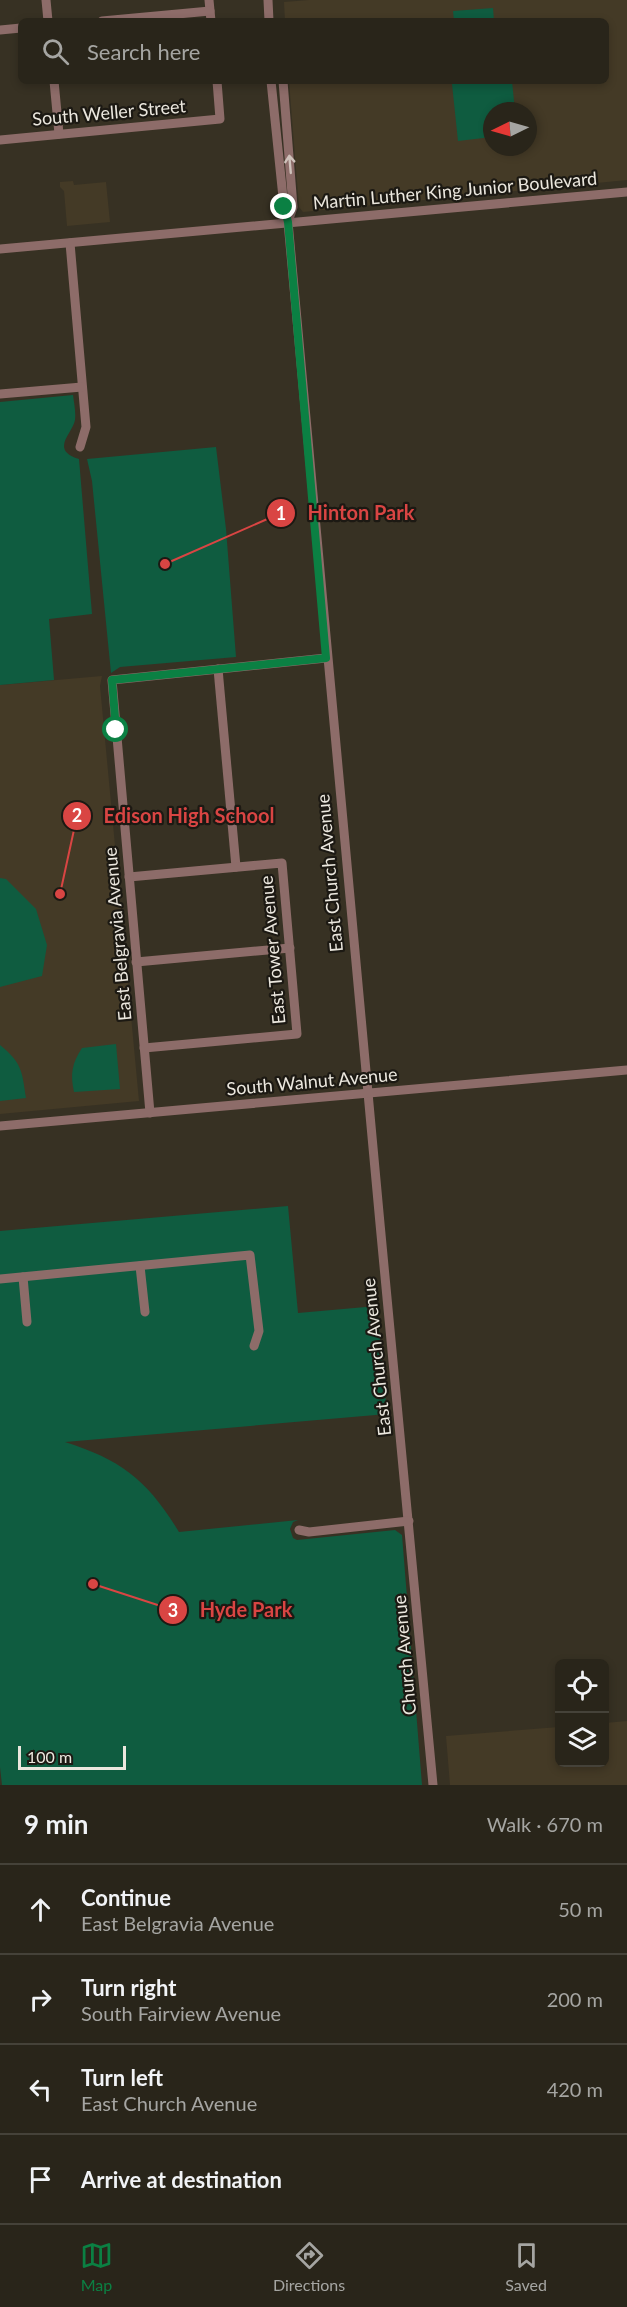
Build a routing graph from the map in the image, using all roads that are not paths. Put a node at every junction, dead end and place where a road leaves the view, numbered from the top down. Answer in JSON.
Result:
{"nodes":[{"id":1,"x":46,"y":0,"type":"edge"},
{"id":2,"x":209,"y":0,"type":"edge"},
{"id":3,"x":267,"y":0,"type":"edge"},
{"id":4,"x":211,"y":16,"type":"edge"},
{"id":5,"x":48,"y":18,"type":"edge"},
{"id":6,"x":167,"y":18,"type":"edge"},
{"id":7,"x":269,"y":18,"type":"edge"},
{"id":8,"x":18,"y":28,"type":"edge"},
{"id":9,"x":0,"y":30,"type":"edge"},
{"id":10,"x":54,"y":84,"type":"edge"},
{"id":11,"x":217,"y":84,"type":"edge"},
{"id":12,"x":271,"y":84,"type":"edge"},
{"id":13,"x":283,"y":84,"type":"edge"},
{"id":14,"x":59,"y":134,"type":"junction"},
{"id":15,"x":0,"y":140,"type":"edge"},
{"id":16,"x":627,"y":192,"type":"edge"},
{"id":17,"x":288,"y":222,"type":"junction"},
{"id":18,"x":70,"y":243,"type":"junction"},
{"id":19,"x":0,"y":249,"type":"edge"},
{"id":20,"x":82,"y":387,"type":"junction"},
{"id":21,"x":0,"y":394,"type":"edge"},
{"id":22,"x":80,"y":447,"type":"dead end"},
{"id":23,"x":326,"y":658,"type":"junction"},
{"id":24,"x":218,"y":669,"type":"junction"},
{"id":25,"x":236,"y":867,"type":"junction"},
{"id":26,"x":129,"y":877,"type":"junction"},
{"id":27,"x":290,"y":948,"type":"junction"},
{"id":28,"x":136,"y":962,"type":"junction"},
{"id":29,"x":144,"y":1048,"type":"junction"},
{"id":30,"x":627,"y":1071,"type":"edge"},
{"id":31,"x":366,"y":1094,"type":"junction"},
{"id":32,"x":150,"y":1113,"type":"junction"},
{"id":33,"x":0,"y":1126,"type":"edge"},
{"id":34,"x":140,"y":1266,"type":"junction"},
{"id":35,"x":23,"y":1277,"type":"junction"},
{"id":36,"x":0,"y":1279,"type":"edge"},
{"id":37,"x":145,"y":1312,"type":"dead end"},
{"id":38,"x":27,"y":1322,"type":"dead end"},
{"id":39,"x":255,"y":1346,"type":"dead end"},
{"id":40,"x":409,"y":1521,"type":"junction"},
{"id":41,"x":299,"y":1530,"type":"dead end"},
{"id":42,"x":433,"y":1785,"type":"edge"}],
"edges":[{"from":1,"to":5,"type":"street"},
{"from":2,"to":4,"type":"street"},
{"from":3,"to":7,"type":"street"},
{"from":4,"to":6,"type":"street"},
{"from":8,"to":9,"type":"street"},
{"from":10,"to":14,"type":"street"},
{"from":11,"to":14,"type":"street","name":"South Weller Street"},
{"from":12,"to":17,"type":"street","name":"East Church Avenue"},
{"from":17,"to":13,"type":"street","name":"East Church Avenue","one_way":true},
{"from":14,"to":15,"type":"street","name":"South Weller Street"},
{"from":16,"to":17,"type":"street","name":"Martin Luther King Junior Boulevard"},
{"from":17,"to":18,"type":"street","name":"Martin Luther King Junior Boulevard"},
{"from":17,"to":23,"type":"street","name":"East Church Avenue"},
{"from":18,"to":19,"type":"street","name":"Martin Luther King Junior Boulevard"},
{"from":18,"to":20,"type":"street"},
{"from":20,"to":21,"type":"street"},
{"from":20,"to":22,"type":"street"},
{"from":23,"to":24,"type":"street"},
{"from":23,"to":31,"type":"street","name":"East Church Avenue"},
{"from":24,"to":25,"type":"street","name":"East Tower Avenue"},
{"from":24,"to":26,"type":"street","name":"East Belgravia Avenue"},
{"from":25,"to":26,"type":"street"},
{"from":25,"to":27,"type":"street","name":"East Tower Avenue"},
{"from":26,"to":28,"type":"street","name":"East Belgravia Avenue"},
{"from":27,"to":28,"type":"street"},
{"from":27,"to":29,"type":"street","name":"East Tower Avenue"},
{"from":28,"to":29,"type":"street","name":"East Belgravia Avenue"},
{"from":29,"to":32,"type":"street","name":"East Belgravia Avenue"},
{"from":30,"to":31,"type":"street","name":"South Walnut Avenue"},
{"from":31,"to":32,"type":"street","name":"South Walnut Avenue"},
{"from":31,"to":40,"type":"street","name":"East Church Avenue"},
{"from":32,"to":33,"type":"street","name":"South Walnut Avenue"},
{"from":34,"to":35,"type":"street"},
{"from":34,"to":37,"type":"street"},
{"from":34,"to":39,"type":"street"},
{"from":35,"to":36,"type":"street"},
{"from":35,"to":38,"type":"street"},
{"from":40,"to":41,"type":"street"},
{"from":40,"to":42,"type":"street","name":"Church Avenue"}]}
